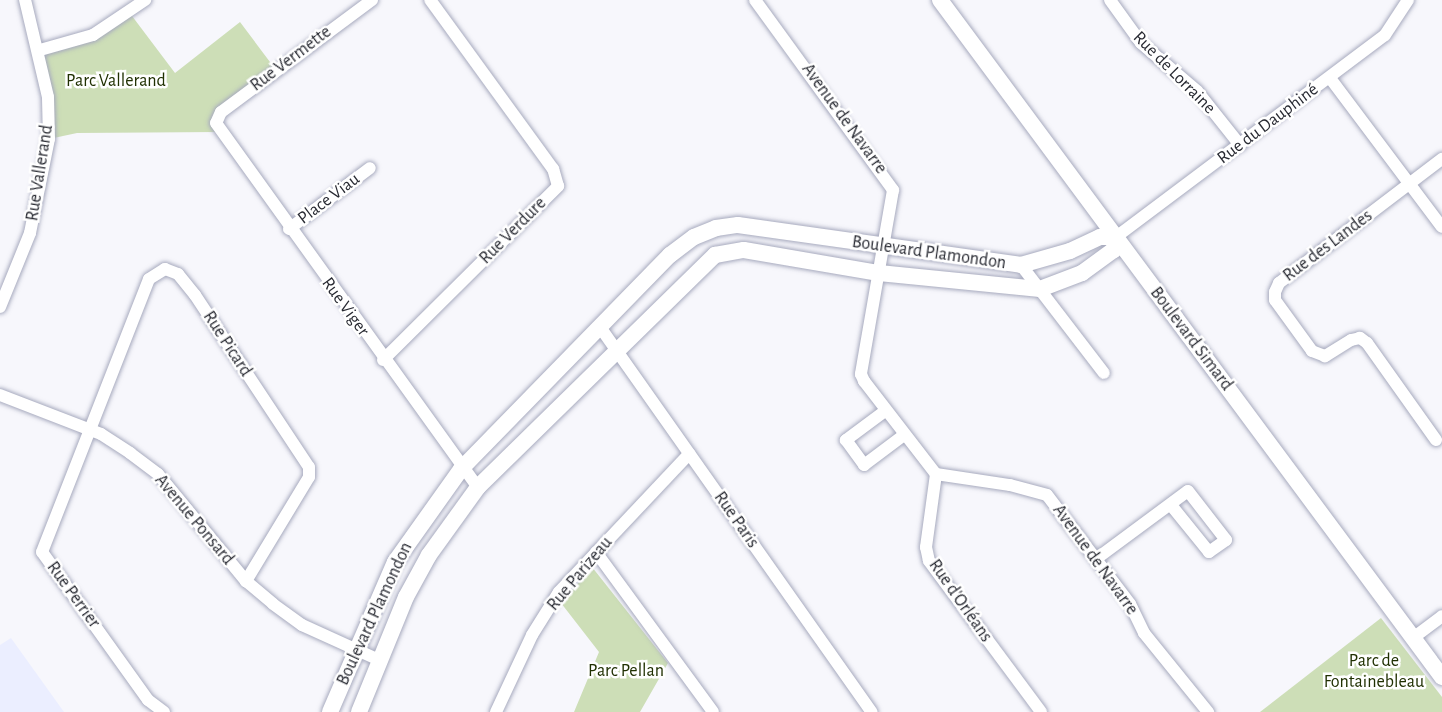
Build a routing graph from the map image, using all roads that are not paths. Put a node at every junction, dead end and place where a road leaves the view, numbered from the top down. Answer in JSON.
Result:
{"nodes":[{"id":1,"x":25,"y":0,"type":"edge"},
{"id":2,"x":145,"y":0,"type":"edge"},
{"id":3,"x":372,"y":0,"type":"edge"},
{"id":4,"x":430,"y":0,"type":"edge"},
{"id":5,"x":755,"y":0,"type":"edge"},
{"id":6,"x":940,"y":0,"type":"edge"},
{"id":7,"x":1110,"y":0,"type":"edge"},
{"id":8,"x":1408,"y":0,"type":"edge"},
{"id":9,"x":40,"y":50,"type":"junction"},
{"id":10,"x":1330,"y":78,"type":"junction"},
{"id":11,"x":216,"y":123,"type":"joint"},
{"id":12,"x":1240,"y":145,"type":"junction"},
{"id":13,"x":1442,"y":159,"type":"edge"},
{"id":14,"x":370,"y":168,"type":"dead end"},
{"id":15,"x":1410,"y":184,"type":"junction"},
{"id":16,"x":1442,"y":227,"type":"edge"},
{"id":17,"x":289,"y":229,"type":"junction"},
{"id":18,"x":1116,"y":237,"type":"junction"},
{"id":19,"x":883,"y":248,"type":"junction"},
{"id":20,"x":1021,"y":265,"type":"junction"},
{"id":21,"x":879,"y":273,"type":"junction"},
{"id":22,"x":1040,"y":289,"type":"junction"},
{"id":23,"x":0,"y":307,"type":"edge"},
{"id":24,"x":600,"y":327,"type":"junction"},
{"id":25,"x":615,"y":349,"type":"junction"},
{"id":26,"x":383,"y":360,"type":"junction"},
{"id":27,"x":1104,"y":373,"type":"dead end"},
{"id":28,"x":0,"y":395,"type":"edge"},
{"id":29,"x":885,"y":411,"type":"junction"},
{"id":30,"x":88,"y":428,"type":"junction"},
{"id":31,"x":904,"y":435,"type":"junction"},
{"id":32,"x":1436,"y":440,"type":"dead end"},
{"id":33,"x":689,"y":454,"type":"junction"},
{"id":34,"x":461,"y":469,"type":"junction"},
{"id":35,"x":936,"y":474,"type":"junction"},
{"id":36,"x":478,"y":487,"type":"junction"},
{"id":37,"x":1171,"y":505,"type":"junction"},
{"id":38,"x":596,"y":552,"type":"junction"},
{"id":39,"x":1096,"y":559,"type":"junction"},
{"id":40,"x":246,"y":581,"type":"junction"},
{"id":41,"x":1442,"y":616,"type":"edge"},
{"id":42,"x":1413,"y":638,"type":"junction"},
{"id":43,"x":355,"y":650,"type":"junction"},
{"id":44,"x":379,"y":660,"type":"junction"},
{"id":45,"x":1442,"y":677,"type":"edge"},
{"id":46,"x":164,"y":712,"type":"edge"},
{"id":47,"x":330,"y":712,"type":"edge"},
{"id":48,"x":359,"y":712,"type":"edge"},
{"id":49,"x":496,"y":712,"type":"edge"},
{"id":50,"x":713,"y":712,"type":"edge"},
{"id":51,"x":872,"y":712,"type":"edge"},
{"id":52,"x":1041,"y":712,"type":"edge"},
{"id":53,"x":1208,"y":712,"type":"edge"}],
"edges":[{"from":1,"to":9,"type":"street","name":"Rue Vallerand"},
{"from":2,"to":9,"type":"street"},
{"from":3,"to":11,"type":"street","name":"Rue Vermette"},
{"from":4,"to":26,"type":"street","name":"Rue Verdure"},
{"from":5,"to":19,"type":"street","name":"Avenue de Navarre"},
{"from":6,"to":18,"type":"street","name":"Boulevard Simard"},
{"from":7,"to":12,"type":"street","name":"Rue de Lorraine"},
{"from":8,"to":10,"type":"street","name":"Rue du Dauphiné"},
{"from":9,"to":23,"type":"street","name":"Rue Vallerand"},
{"from":10,"to":12,"type":"street","name":"Rue du Dauphiné"},
{"from":10,"to":15,"type":"street"},
{"from":11,"to":17,"type":"street","name":"Rue Viger"},
{"from":12,"to":18,"type":"street","name":"Rue du Dauphiné"},
{"from":13,"to":15,"type":"street","name":"Rue des Landes"},
{"from":14,"to":17,"type":"street","name":"Place Viau"},
{"from":15,"to":16,"type":"street"},
{"from":15,"to":32,"type":"street","name":"Rue des Landes"},
{"from":17,"to":26,"type":"street","name":"Rue Viger"},
{"from":18,"to":20,"type":"street","name":"Boulevard Plamondon"},
{"from":18,"to":22,"type":"street","name":"Boulevard Plamondon"},
{"from":18,"to":42,"type":"street","name":"Boulevard Simard"},
{"from":19,"to":20,"type":"street","name":"Boulevard Plamondon"},
{"from":19,"to":21,"type":"street","name":"Avenue de Navarre"},
{"from":19,"to":24,"type":"street","name":"Boulevard Plamondon"},
{"from":20,"to":22,"type":"street"},
{"from":21,"to":22,"type":"street","name":"Boulevard Plamondon"},
{"from":21,"to":25,"type":"street","name":"Boulevard Plamondon"},
{"from":21,"to":29,"type":"street","name":"Avenue de Navarre"},
{"from":22,"to":27,"type":"street"},
{"from":24,"to":25,"type":"street","name":"Rue Paris"},
{"from":24,"to":34,"type":"street","name":"Boulevard Plamondon"},
{"from":25,"to":33,"type":"street","name":"Rue Paris"},
{"from":25,"to":36,"type":"street","name":"Boulevard Plamondon"},
{"from":26,"to":34,"type":"street","name":"Rue Viger"},
{"from":28,"to":30,"type":"street","name":"Avenue Ponsard"},
{"from":29,"to":31,"type":"street","name":"Avenue de Navarre"},
{"from":29,"to":31,"type":"street"},
{"from":30,"to":40,"type":"street","name":"Avenue Ponsard"},
{"from":30,"to":40,"type":"street","name":"Rue Picard"},
{"from":30,"to":46,"type":"street","name":"Rue Perrier"},
{"from":31,"to":35,"type":"street","name":"Avenue de Navarre"},
{"from":33,"to":38,"type":"street","name":"Rue Parizeau"},
{"from":33,"to":51,"type":"street","name":"Rue Paris"},
{"from":34,"to":36,"type":"street","name":"Rue Viger"},
{"from":34,"to":43,"type":"street","name":"Boulevard Plamondon"},
{"from":35,"to":39,"type":"street","name":"Avenue de Navarre"},
{"from":35,"to":52,"type":"street","name":"Rue d'Orléans"},
{"from":36,"to":44,"type":"street","name":"Boulevard Plamondon"},
{"from":37,"to":37,"type":"street"},
{"from":37,"to":39,"type":"street"},
{"from":38,"to":49,"type":"street","name":"Rue Parizeau"},
{"from":38,"to":50,"type":"street"},
{"from":39,"to":53,"type":"street","name":"Avenue de Navarre"},
{"from":40,"to":43,"type":"street","name":"Avenue Ponsard"},
{"from":41,"to":42,"type":"street"},
{"from":42,"to":45,"type":"street","name":"Boulevard Simard"},
{"from":43,"to":44,"type":"street","name":"Avenue Ponsard"},
{"from":43,"to":47,"type":"street","name":"Boulevard Plamondon"},
{"from":44,"to":48,"type":"street","name":"Boulevard Plamondon"}]}
